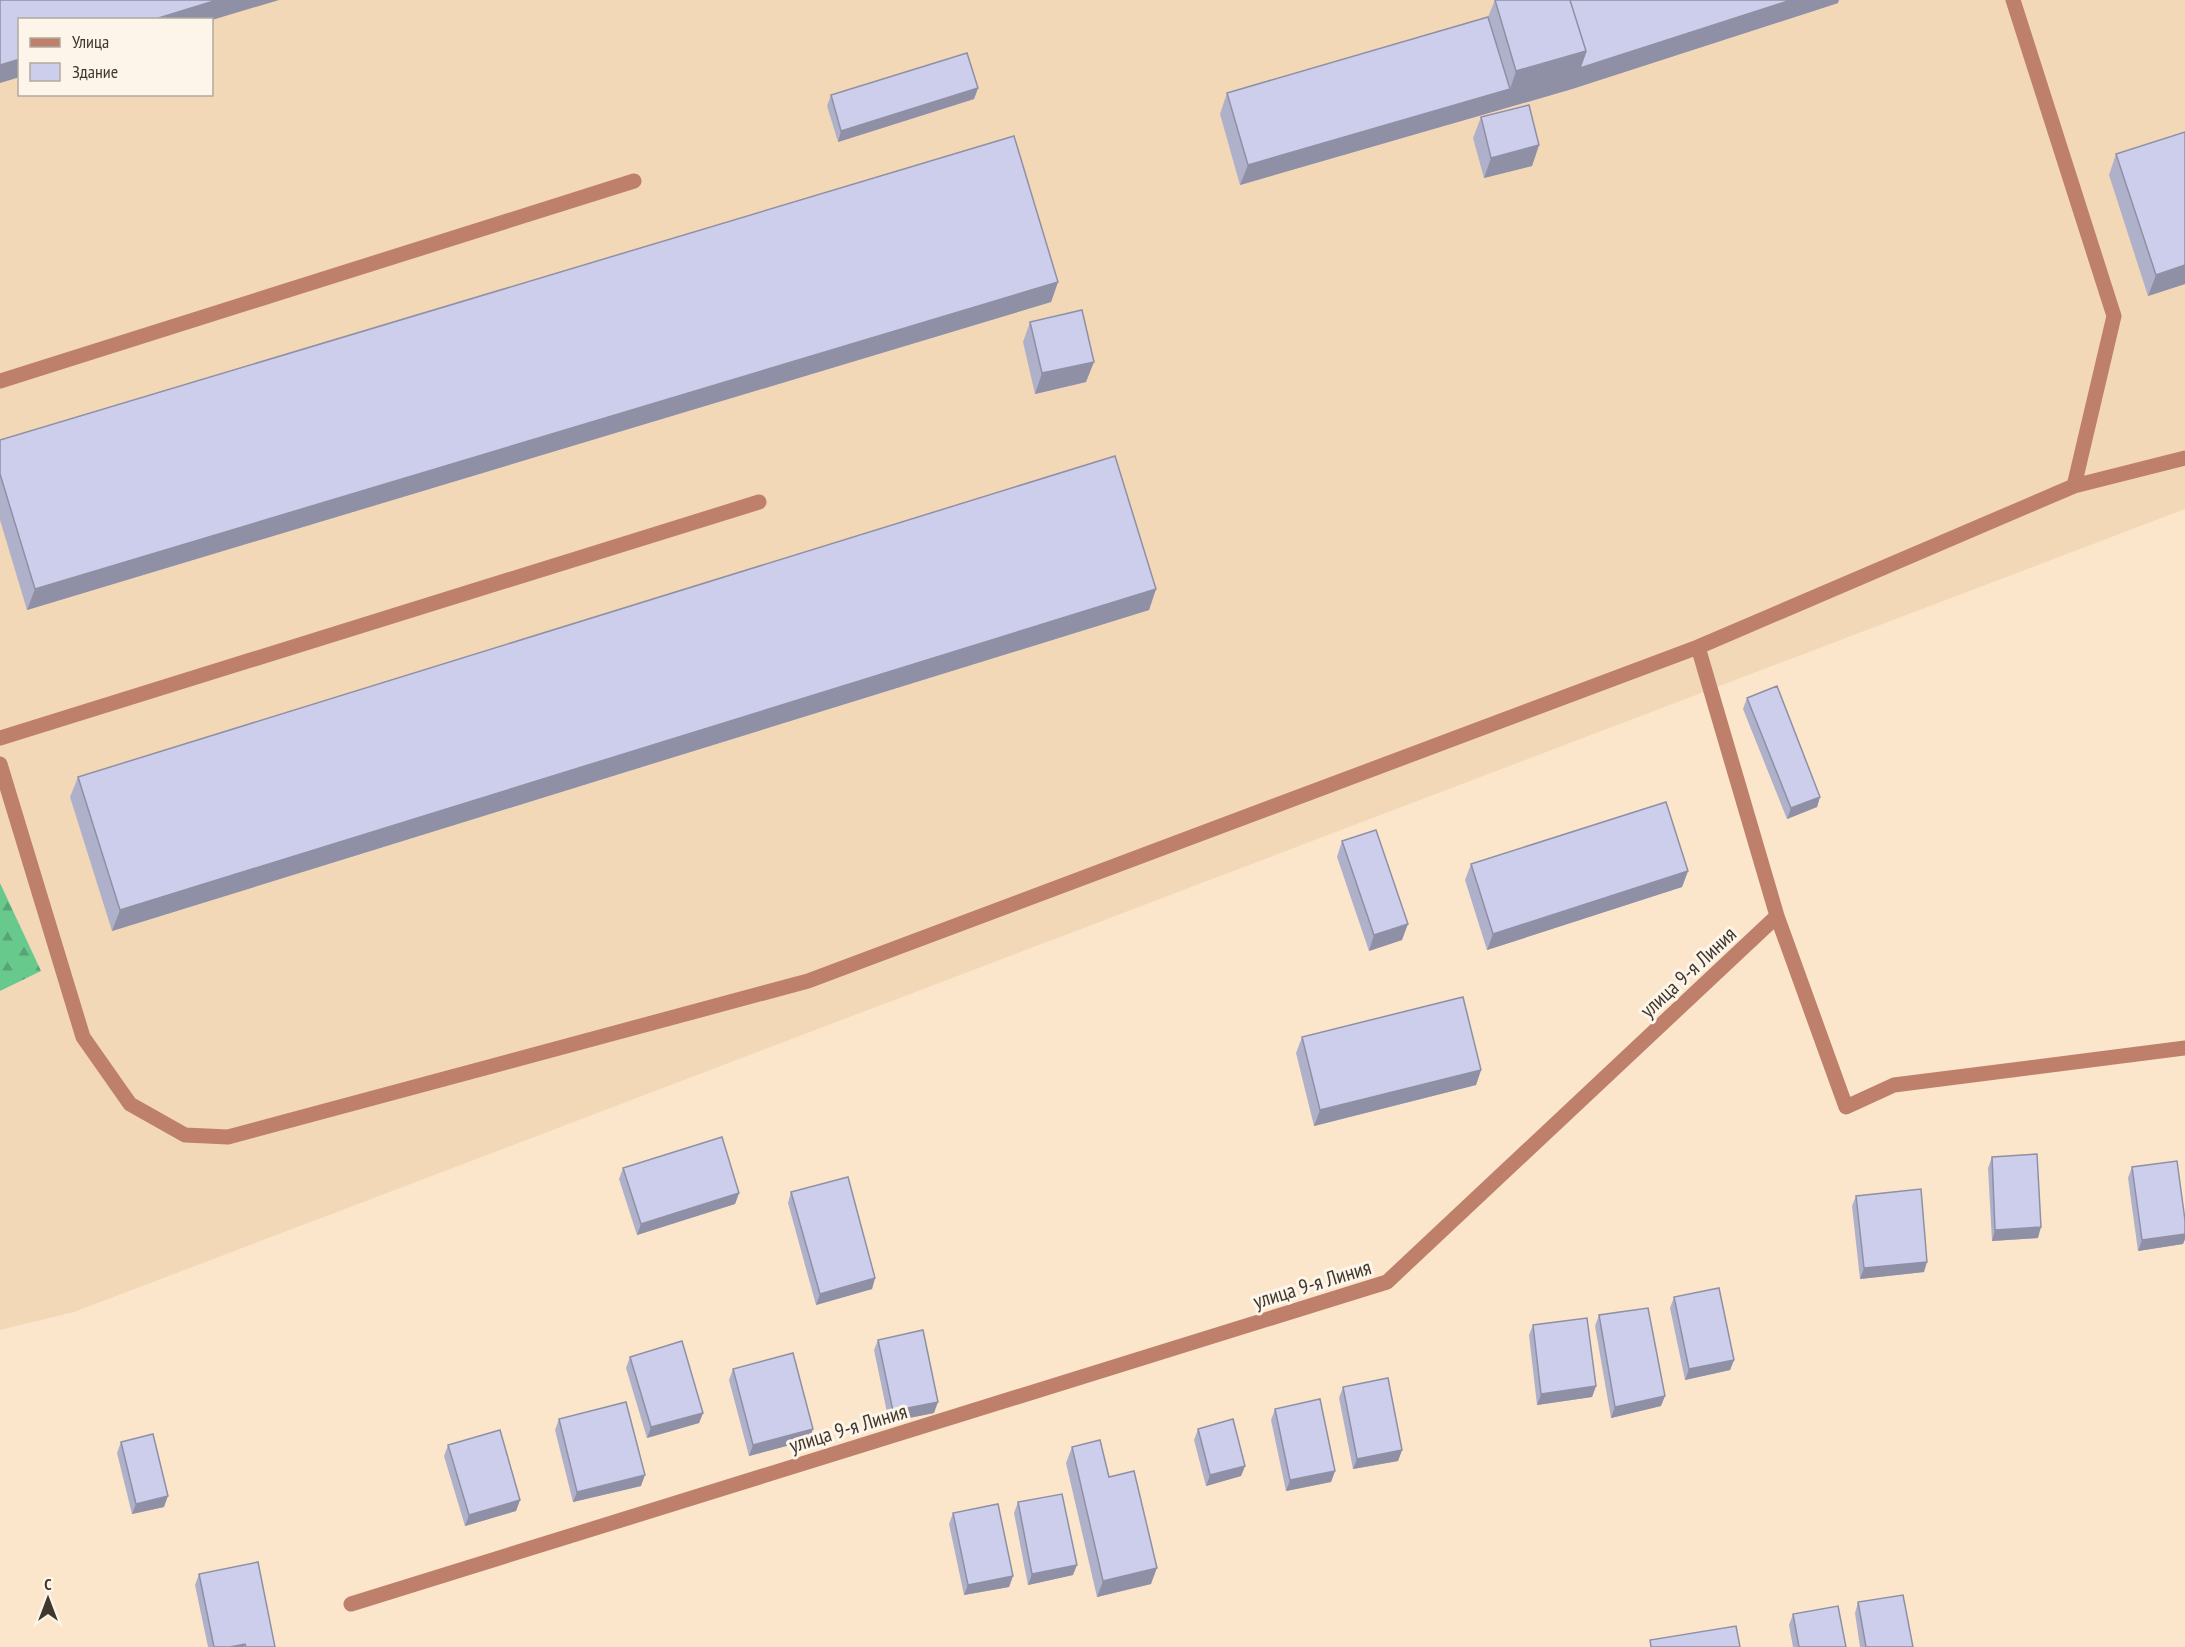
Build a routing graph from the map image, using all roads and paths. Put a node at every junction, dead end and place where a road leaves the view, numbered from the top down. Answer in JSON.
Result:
{"nodes":[{"id":1,"x":2013,"y":0,"type":"edge"},
{"id":2,"x":634,"y":182,"type":"dead end"},
{"id":3,"x":0,"y":381,"type":"edge"},
{"id":4,"x":2185,"y":458,"type":"edge"},
{"id":5,"x":2074,"y":486,"type":"junction"},
{"id":6,"x":759,"y":502,"type":"dead end"},
{"id":7,"x":1698,"y":646,"type":"junction"},
{"id":8,"x":0,"y":738,"type":"edge"},
{"id":9,"x":0,"y":764,"type":"edge"},
{"id":10,"x":1777,"y":916,"type":"junction"},
{"id":11,"x":2185,"y":1048,"type":"edge"},
{"id":12,"x":351,"y":1604,"type":"dead end"}],
"edges":[{"from":1,"to":5,"type":"street"},
{"from":2,"to":3,"type":"street"},
{"from":4,"to":5,"type":"street"},
{"from":5,"to":7,"type":"street"},
{"from":6,"to":8,"type":"street"},
{"from":7,"to":9,"type":"street"},
{"from":7,"to":10,"type":"street"},
{"from":10,"to":11,"type":"street"},
{"from":10,"to":12,"type":"street","name":"улица 9-я Линия"}]}
